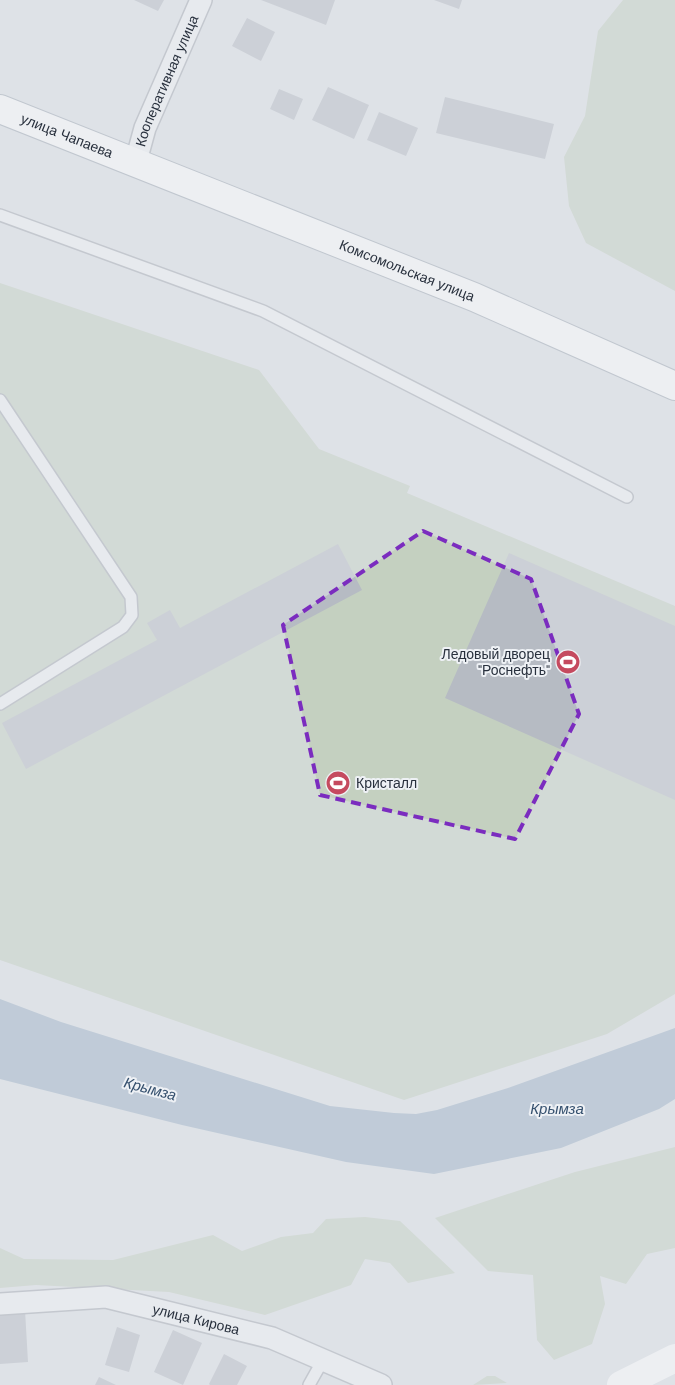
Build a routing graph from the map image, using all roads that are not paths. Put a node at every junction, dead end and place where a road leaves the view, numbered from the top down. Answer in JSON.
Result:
{"nodes":[{"id":1,"x":201,"y":0,"type":"edge"},
{"id":2,"x":0,"y":109,"type":"edge"},
{"id":3,"x":136,"y":161,"type":"junction"},
{"id":4,"x":0,"y":215,"type":"edge"},
{"id":5,"x":675,"y":386,"type":"edge"},
{"id":6,"x":0,"y":400,"type":"edge"},
{"id":7,"x":627,"y":497,"type":"dead end"},
{"id":8,"x":0,"y":704,"type":"edge"},
{"id":9,"x":0,"y":1304,"type":"edge"},
{"id":10,"x":675,"y":1358,"type":"edge"},
{"id":11,"x":323,"y":1360,"type":"junction"},
{"id":12,"x":309,"y":1385,"type":"edge"},
{"id":13,"x":382,"y":1385,"type":"edge"},
{"id":14,"x":621,"y":1385,"type":"edge"}],
"edges":[{"from":1,"to":3,"type":"street","name":"Кооперативная улица"},
{"from":2,"to":3,"type":"main road","name":"улица Чапаева"},
{"from":3,"to":5,"type":"main road","name":"Комсомольская улица"},
{"from":4,"to":7,"type":"lane"},
{"from":6,"to":8,"type":"lane"},
{"from":9,"to":11,"type":"street","name":"улица Кирова"},
{"from":10,"to":14,"type":"main road"},
{"from":11,"to":12,"type":"lane"},
{"from":11,"to":13,"type":"street","name":"улица Кирова"}]}
